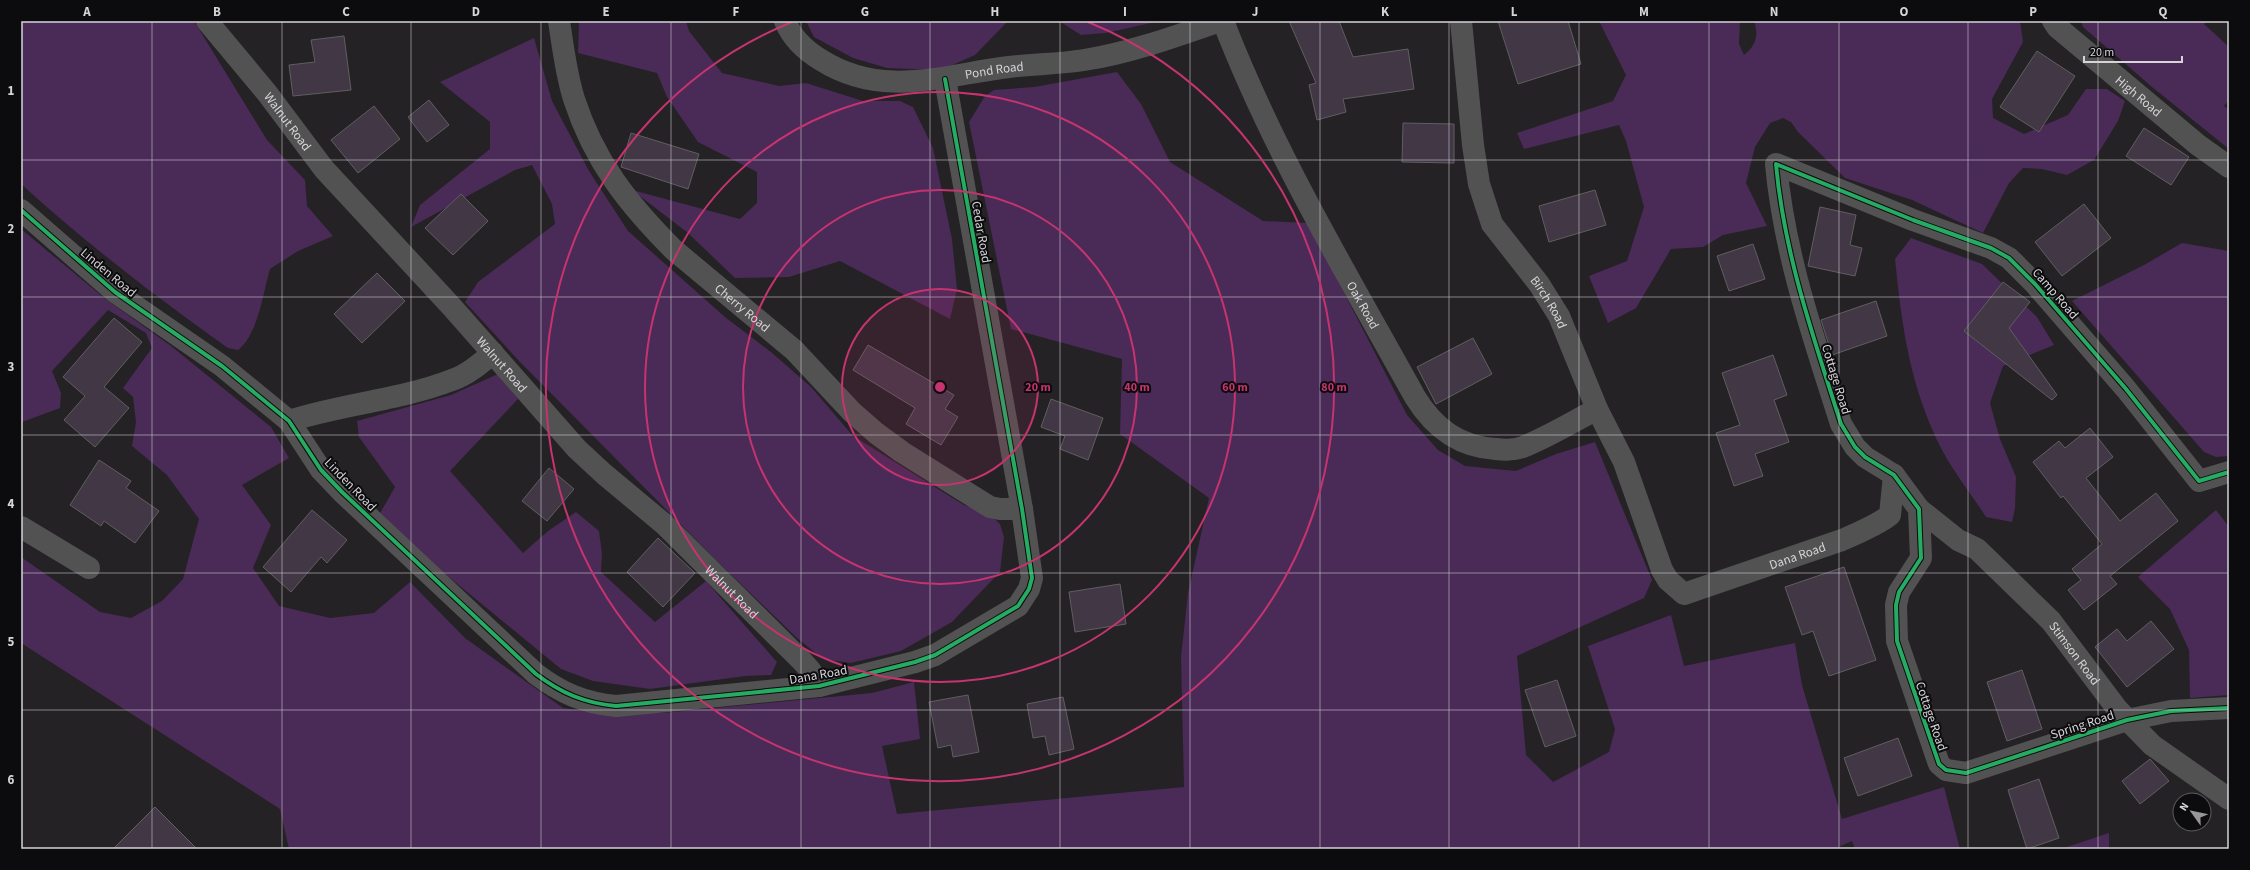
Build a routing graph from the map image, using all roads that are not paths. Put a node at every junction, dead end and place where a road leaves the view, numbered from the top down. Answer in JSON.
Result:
{"nodes":[{"id":1,"x":207,"y":21,"type":"edge"},
{"id":2,"x":559,"y":21,"type":"edge"},
{"id":3,"x":785,"y":21,"type":"edge"},
{"id":4,"x":1220,"y":21,"type":"edge"},
{"id":5,"x":1224,"y":21,"type":"edge"},
{"id":6,"x":1461,"y":21,"type":"edge"},
{"id":7,"x":2053,"y":21,"type":"edge"},
{"id":8,"x":945,"y":79,"type":"junction"},
{"id":9,"x":1776,"y":164,"type":"joint"},
{"id":10,"x":2229,"y":167,"type":"edge"},
{"id":11,"x":21,"y":210,"type":"edge"},
{"id":12,"x":493,"y":354,"type":"junction"},
{"id":13,"x":1597,"y":409,"type":"junction"},
{"id":14,"x":289,"y":422,"type":"junction"},
{"id":15,"x":2229,"y":472,"type":"edge"},
{"id":16,"x":1894,"y":475,"type":"junction"},
{"id":17,"x":1022,"y":509,"type":"junction"},
{"id":18,"x":1919,"y":509,"type":"junction"},
{"id":19,"x":21,"y":527,"type":"edge"},
{"id":20,"x":89,"y":568,"type":"dead end"},
{"id":21,"x":1032,"y":578,"type":"joint"},
{"id":22,"x":1668,"y":580,"type":"joint"},
{"id":23,"x":819,"y":686,"type":"junction"},
{"id":24,"x":575,"y":698,"type":"joint"},
{"id":25,"x":2229,"y":708,"type":"edge"},
{"id":26,"x":2127,"y":720,"type":"junction"},
{"id":27,"x":1946,"y":770,"type":"joint"},
{"id":28,"x":2229,"y":799,"type":"edge"}],
"edges":[{"from":1,"to":12,"type":"street","name":"Walnut Road"},
{"from":2,"to":17,"type":"street","name":"Cherry Road"},
{"from":3,"to":8,"type":"street","name":"Pond Road"},
{"from":4,"to":8,"type":"street","name":"Pond Road"},
{"from":5,"to":13,"type":"street","name":"Oak Road"},
{"from":6,"to":13,"type":"street","name":"Birch Road"},
{"from":7,"to":10,"type":"street","name":"High Road"},
{"from":8,"to":17,"type":"street","name":"Cedar Road"},
{"from":9,"to":15,"type":"street","name":"Camp Road"},
{"from":9,"to":16,"type":"street","name":"Cottage Road"},
{"from":11,"to":14,"type":"street","name":"Linden Road"},
{"from":12,"to":14,"type":"street"},
{"from":12,"to":23,"type":"street","name":"Walnut Road"},
{"from":13,"to":22,"type":"street","name":"Birch Road"},
{"from":14,"to":24,"type":"street","name":"Linden Road"},
{"from":16,"to":18,"type":"street","name":"Cottage Road"},
{"from":16,"to":22,"type":"street","name":"Dana Road"},
{"from":17,"to":21,"type":"street","name":"Cedar Road"},
{"from":18,"to":26,"type":"street","name":"Stimson Road"},
{"from":18,"to":27,"type":"street","name":"Cottage Road"},
{"from":19,"to":20,"type":"street"},
{"from":21,"to":23,"type":"street","name":"Dana Road"},
{"from":23,"to":24,"type":"street","name":"Dana Road"},
{"from":25,"to":26,"type":"street","name":"Spring Road"},
{"from":26,"to":27,"type":"street","name":"Spring Road"},
{"from":26,"to":28,"type":"street","name":"Stimson Road"}]}
